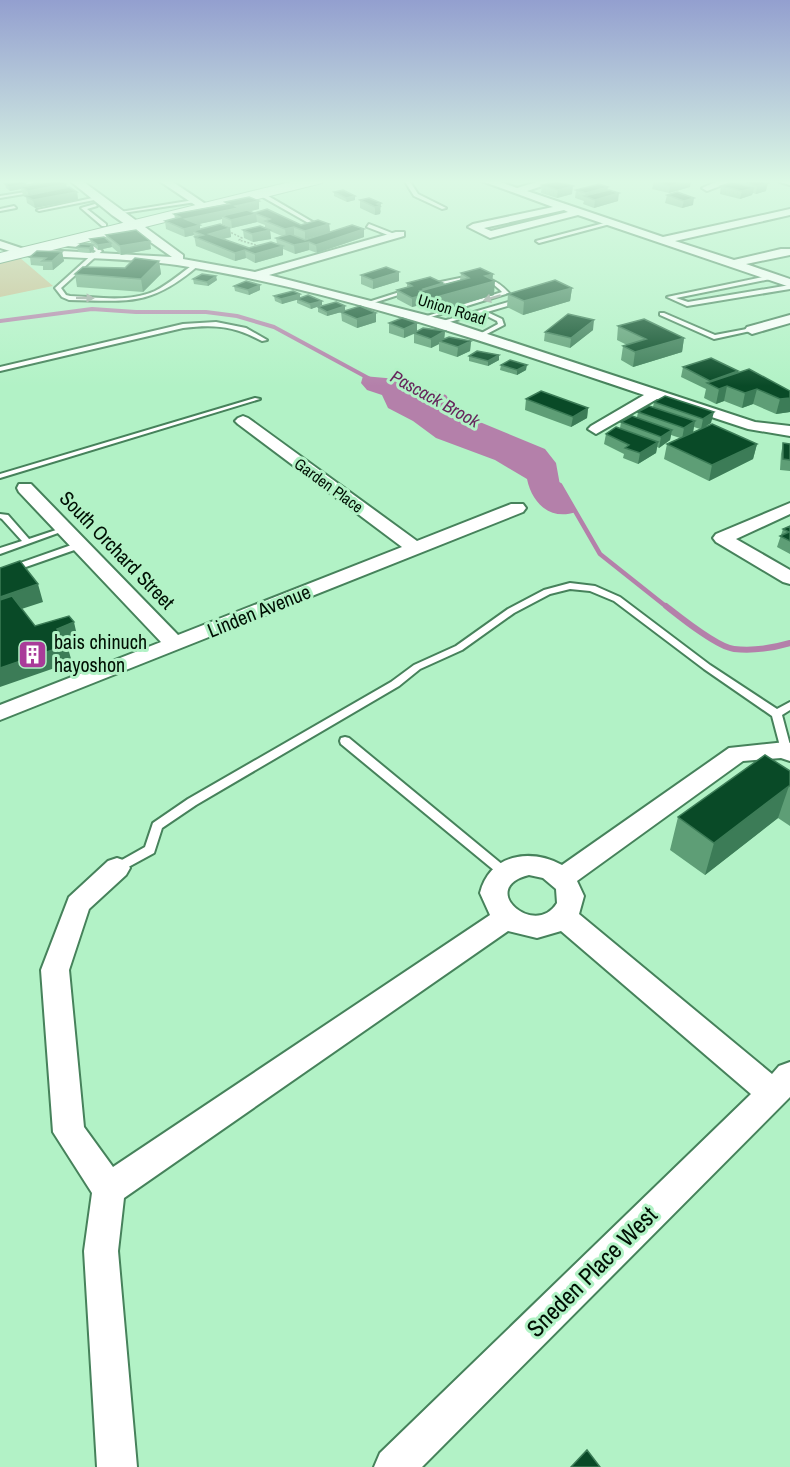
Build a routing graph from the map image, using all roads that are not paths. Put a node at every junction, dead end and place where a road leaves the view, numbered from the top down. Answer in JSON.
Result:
{"nodes":[{"id":1,"x":13,"y":248,"type":"edge"},
{"id":2,"x":94,"y":248,"type":"edge"},
{"id":3,"x":169,"y":248,"type":"edge"},
{"id":4,"x":349,"y":248,"type":"edge"},
{"id":5,"x":685,"y":248,"type":"edge"},
{"id":6,"x":61,"y":249,"type":"joint"},
{"id":7,"x":23,"y":252,"type":"junction"},
{"id":8,"x":790,"y":252,"type":"edge"},
{"id":9,"x":94,"y":256,"type":"junction"},
{"id":10,"x":0,"y":258,"type":"edge"},
{"id":11,"x":176,"y":261,"type":"junction"},
{"id":12,"x":734,"y":264,"type":"junction"},
{"id":13,"x":196,"y":265,"type":"junction"},
{"id":14,"x":254,"y":275,"type":"junction"},
{"id":15,"x":773,"y":277,"type":"junction"},
{"id":16,"x":790,"y":285,"type":"edge"},
{"id":17,"x":426,"y":286,"type":"edge"},
{"id":18,"x":415,"y":289,"type":"edge"},
{"id":19,"x":528,"y":298,"type":"edge"},
{"id":20,"x":365,"y":304,"type":"junction"},
{"id":21,"x":481,"y":311,"type":"junction"},
{"id":22,"x":662,"y":314,"type":"dead end"},
{"id":23,"x":423,"y":319,"type":"junction"},
{"id":24,"x":790,"y":319,"type":"edge"},
{"id":25,"x":439,"y":323,"type":"junction"},
{"id":26,"x":752,"y":330,"type":"joint"},
{"id":27,"x":479,"y":336,"type":"junction"},
{"id":28,"x":264,"y":340,"type":"dead end"},
{"id":29,"x":0,"y":369,"type":"edge"},
{"id":30,"x":656,"y":394,"type":"junction"},
{"id":31,"x":257,"y":399,"type":"dead end"},
{"id":32,"x":243,"y":421,"type":"dead end"},
{"id":33,"x":596,"y":429,"type":"dead end"},
{"id":34,"x":790,"y":431,"type":"edge"},
{"id":35,"x":0,"y":476,"type":"edge"},
{"id":36,"x":25,"y":488,"type":"dead end"},
{"id":37,"x":517,"y":508,"type":"dead end"},
{"id":38,"x":790,"y":508,"type":"edge"},
{"id":39,"x":0,"y":516,"type":"edge"},
{"id":40,"x":65,"y":529,"type":"junction"},
{"id":41,"x":27,"y":542,"type":"junction"},
{"id":42,"x":80,"y":545,"type":"junction"},
{"id":43,"x":416,"y":549,"type":"junction"},
{"id":44,"x":0,"y":551,"type":"edge"},
{"id":45,"x":0,"y":573,"type":"edge"},
{"id":46,"x":790,"y":578,"type":"edge"},
{"id":47,"x":175,"y":644,"type":"junction"},
{"id":48,"x":790,"y":705,"type":"edge"},
{"id":49,"x":0,"y":713,"type":"edge"},
{"id":50,"x":777,"y":714,"type":"junction"},
{"id":51,"x":345,"y":741,"type":"dead end"},
{"id":52,"x":788,"y":752,"type":"edge"},
{"id":53,"x":117,"y":868,"type":"joint"},
{"id":54,"x":505,"y":873,"type":"junction"},
{"id":55,"x":561,"y":878,"type":"junction"},
{"id":56,"x":507,"y":917,"type":"junction"},
{"id":57,"x":562,"y":917,"type":"junction"},
{"id":58,"x":781,"y":1085,"type":"edge"},
{"id":59,"x":109,"y":1189,"type":"junction"},
{"id":60,"x":117,"y":1467,"type":"edge"},
{"id":61,"x":394,"y":1467,"type":"edge"}],
"edges":[{"from":1,"to":7,"type":"street"},
{"from":2,"to":9,"type":"lane"},
{"from":3,"to":11,"type":"street"},
{"from":4,"to":14,"type":"street"},
{"from":5,"to":12,"type":"street"},
{"from":6,"to":7,"type":"street"},
{"from":6,"to":9,"type":"street","name":"Union Road"},
{"from":7,"to":10,"type":"street"},
{"from":8,"to":12,"type":"street"},
{"from":9,"to":11,"type":"street","name":"Union Road"},
{"from":9,"to":13,"type":"lane","one_way":true},
{"from":11,"to":13,"type":"street","name":"Union Road"},
{"from":12,"to":15,"type":"street"},
{"from":13,"to":14,"type":"street","name":"Union Road"},
{"from":14,"to":20,"type":"street","name":"Union Road"},
{"from":15,"to":16,"type":"street"},
{"from":15,"to":16,"type":"lane"},
{"from":17,"to":23,"type":"lane","one_way":true},
{"from":18,"to":20,"type":"lane"},
{"from":19,"to":21,"type":"lane"},
{"from":20,"to":23,"type":"street","name":"Union Road"},
{"from":21,"to":25,"type":"lane"},
{"from":21,"to":27,"type":"lane"},
{"from":22,"to":26,"type":"lane"},
{"from":23,"to":25,"type":"street","name":"Union Road"},
{"from":24,"to":26,"type":"street"},
{"from":25,"to":27,"type":"street","name":"Union Road"},
{"from":27,"to":30,"type":"street","name":"Union Road"},
{"from":28,"to":29,"type":"lane"},
{"from":30,"to":33,"type":"street"},
{"from":30,"to":34,"type":"street","name":"Union Road"},
{"from":31,"to":35,"type":"lane"},
{"from":32,"to":43,"type":"street","name":"Garden Place"},
{"from":36,"to":40,"type":"street","name":"South Orchard Street"},
{"from":37,"to":43,"type":"street","name":"Linden Avenue"},
{"from":38,"to":46,"type":"street"},
{"from":39,"to":41,"type":"lane"},
{"from":40,"to":41,"type":"lane"},
{"from":40,"to":42,"type":"street","name":"South Orchard Street"},
{"from":41,"to":44,"type":"lane"},
{"from":42,"to":45,"type":"lane"},
{"from":42,"to":47,"type":"street","name":"South Orchard Street"},
{"from":43,"to":47,"type":"street","name":"Linden Avenue"},
{"from":47,"to":49,"type":"street","name":"Linden Avenue"},
{"from":48,"to":50,"type":"lane"},
{"from":50,"to":52,"type":"lane"},
{"from":50,"to":53,"type":"lane"},
{"from":51,"to":54,"type":"lane"},
{"from":52,"to":55,"type":"street"},
{"from":53,"to":59,"type":"street"},
{"from":54,"to":55,"type":"street"},
{"from":54,"to":56,"type":"street"},
{"from":55,"to":57,"type":"street"},
{"from":56,"to":57,"type":"street"},
{"from":56,"to":59,"type":"street"},
{"from":57,"to":58,"type":"street"},
{"from":58,"to":61,"type":"street","name":"Sneden Place West"},
{"from":59,"to":60,"type":"street"}]}
